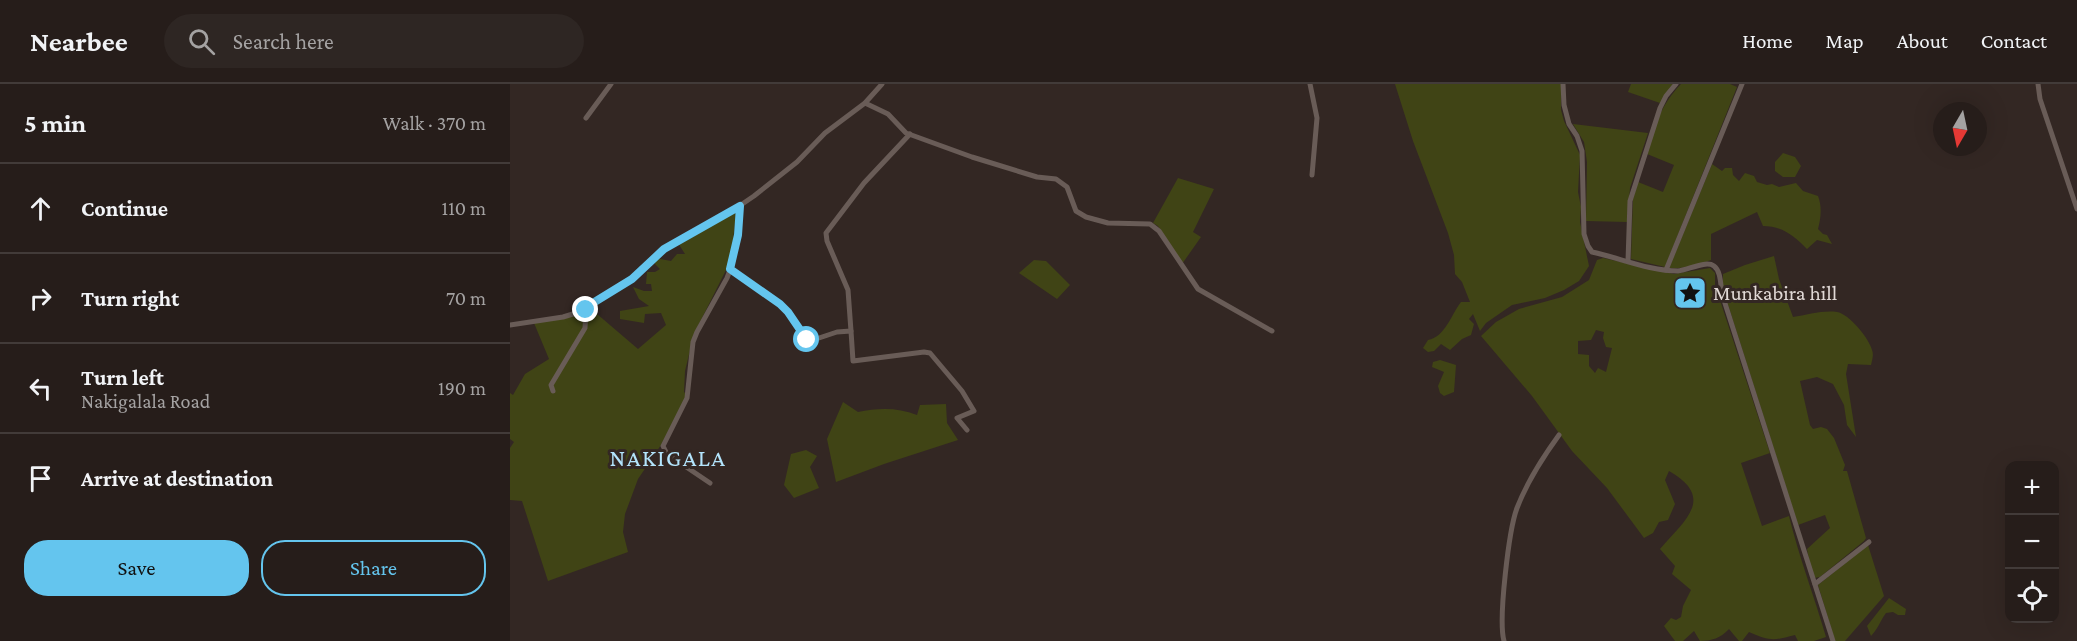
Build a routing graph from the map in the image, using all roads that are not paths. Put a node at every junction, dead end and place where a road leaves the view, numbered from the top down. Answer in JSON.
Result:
{"nodes":[{"id":1,"x":611,"y":84,"type":"edge"},
{"id":2,"x":882,"y":84,"type":"edge"},
{"id":3,"x":1310,"y":84,"type":"edge"},
{"id":4,"x":1563,"y":84,"type":"edge"},
{"id":5,"x":1676,"y":84,"type":"edge"},
{"id":6,"x":1742,"y":84,"type":"edge"},
{"id":7,"x":2038,"y":84,"type":"edge"},
{"id":8,"x":865,"y":103,"type":"junction"},
{"id":9,"x":586,"y":118,"type":"dead end"},
{"id":10,"x":910,"y":134,"type":"junction"},
{"id":11,"x":1312,"y":175,"type":"dead end"},
{"id":12,"x":740,"y":206,"type":"junction"},
{"id":13,"x":2077,"y":209,"type":"edge"},
{"id":14,"x":1628,"y":261,"type":"junction"},
{"id":15,"x":730,"y":269,"type":"junction"},
{"id":16,"x":1666,"y":270,"type":"junction"},
{"id":17,"x":586,"y":310,"type":"junction"},
{"id":18,"x":510,"y":325,"type":"edge"},
{"id":19,"x":851,"y":331,"type":"junction"},
{"id":20,"x":1272,"y":332,"type":"dead end"},
{"id":21,"x":553,"y":391,"type":"dead end"},
{"id":22,"x":967,"y":430,"type":"dead end"},
{"id":23,"x":1559,"y":435,"type":"dead end"},
{"id":24,"x":710,"y":483,"type":"dead end"},
{"id":25,"x":1869,"y":542,"type":"dead end"},
{"id":26,"x":1815,"y":584,"type":"junction"},
{"id":27,"x":1504,"y":641,"type":"edge"},
{"id":28,"x":1833,"y":641,"type":"edge"}],
"edges":[{"from":1,"to":9,"type":"street"},
{"from":2,"to":8,"type":"street"},
{"from":3,"to":11,"type":"street"},
{"from":4,"to":14,"type":"street"},
{"from":5,"to":14,"type":"street"},
{"from":6,"to":16,"type":"street"},
{"from":7,"to":13,"type":"street"},
{"from":8,"to":10,"type":"street"},
{"from":8,"to":12,"type":"street"},
{"from":10,"to":19,"type":"street"},
{"from":10,"to":20,"type":"street"},
{"from":12,"to":15,"type":"street"},
{"from":12,"to":17,"type":"street"},
{"from":14,"to":16,"type":"street"},
{"from":15,"to":19,"type":"street"},
{"from":15,"to":24,"type":"street"},
{"from":16,"to":26,"type":"street"},
{"from":17,"to":18,"type":"street"},
{"from":17,"to":21,"type":"street"},
{"from":19,"to":22,"type":"street"},
{"from":23,"to":27,"type":"street"},
{"from":25,"to":26,"type":"street"},
{"from":26,"to":28,"type":"street"}]}
